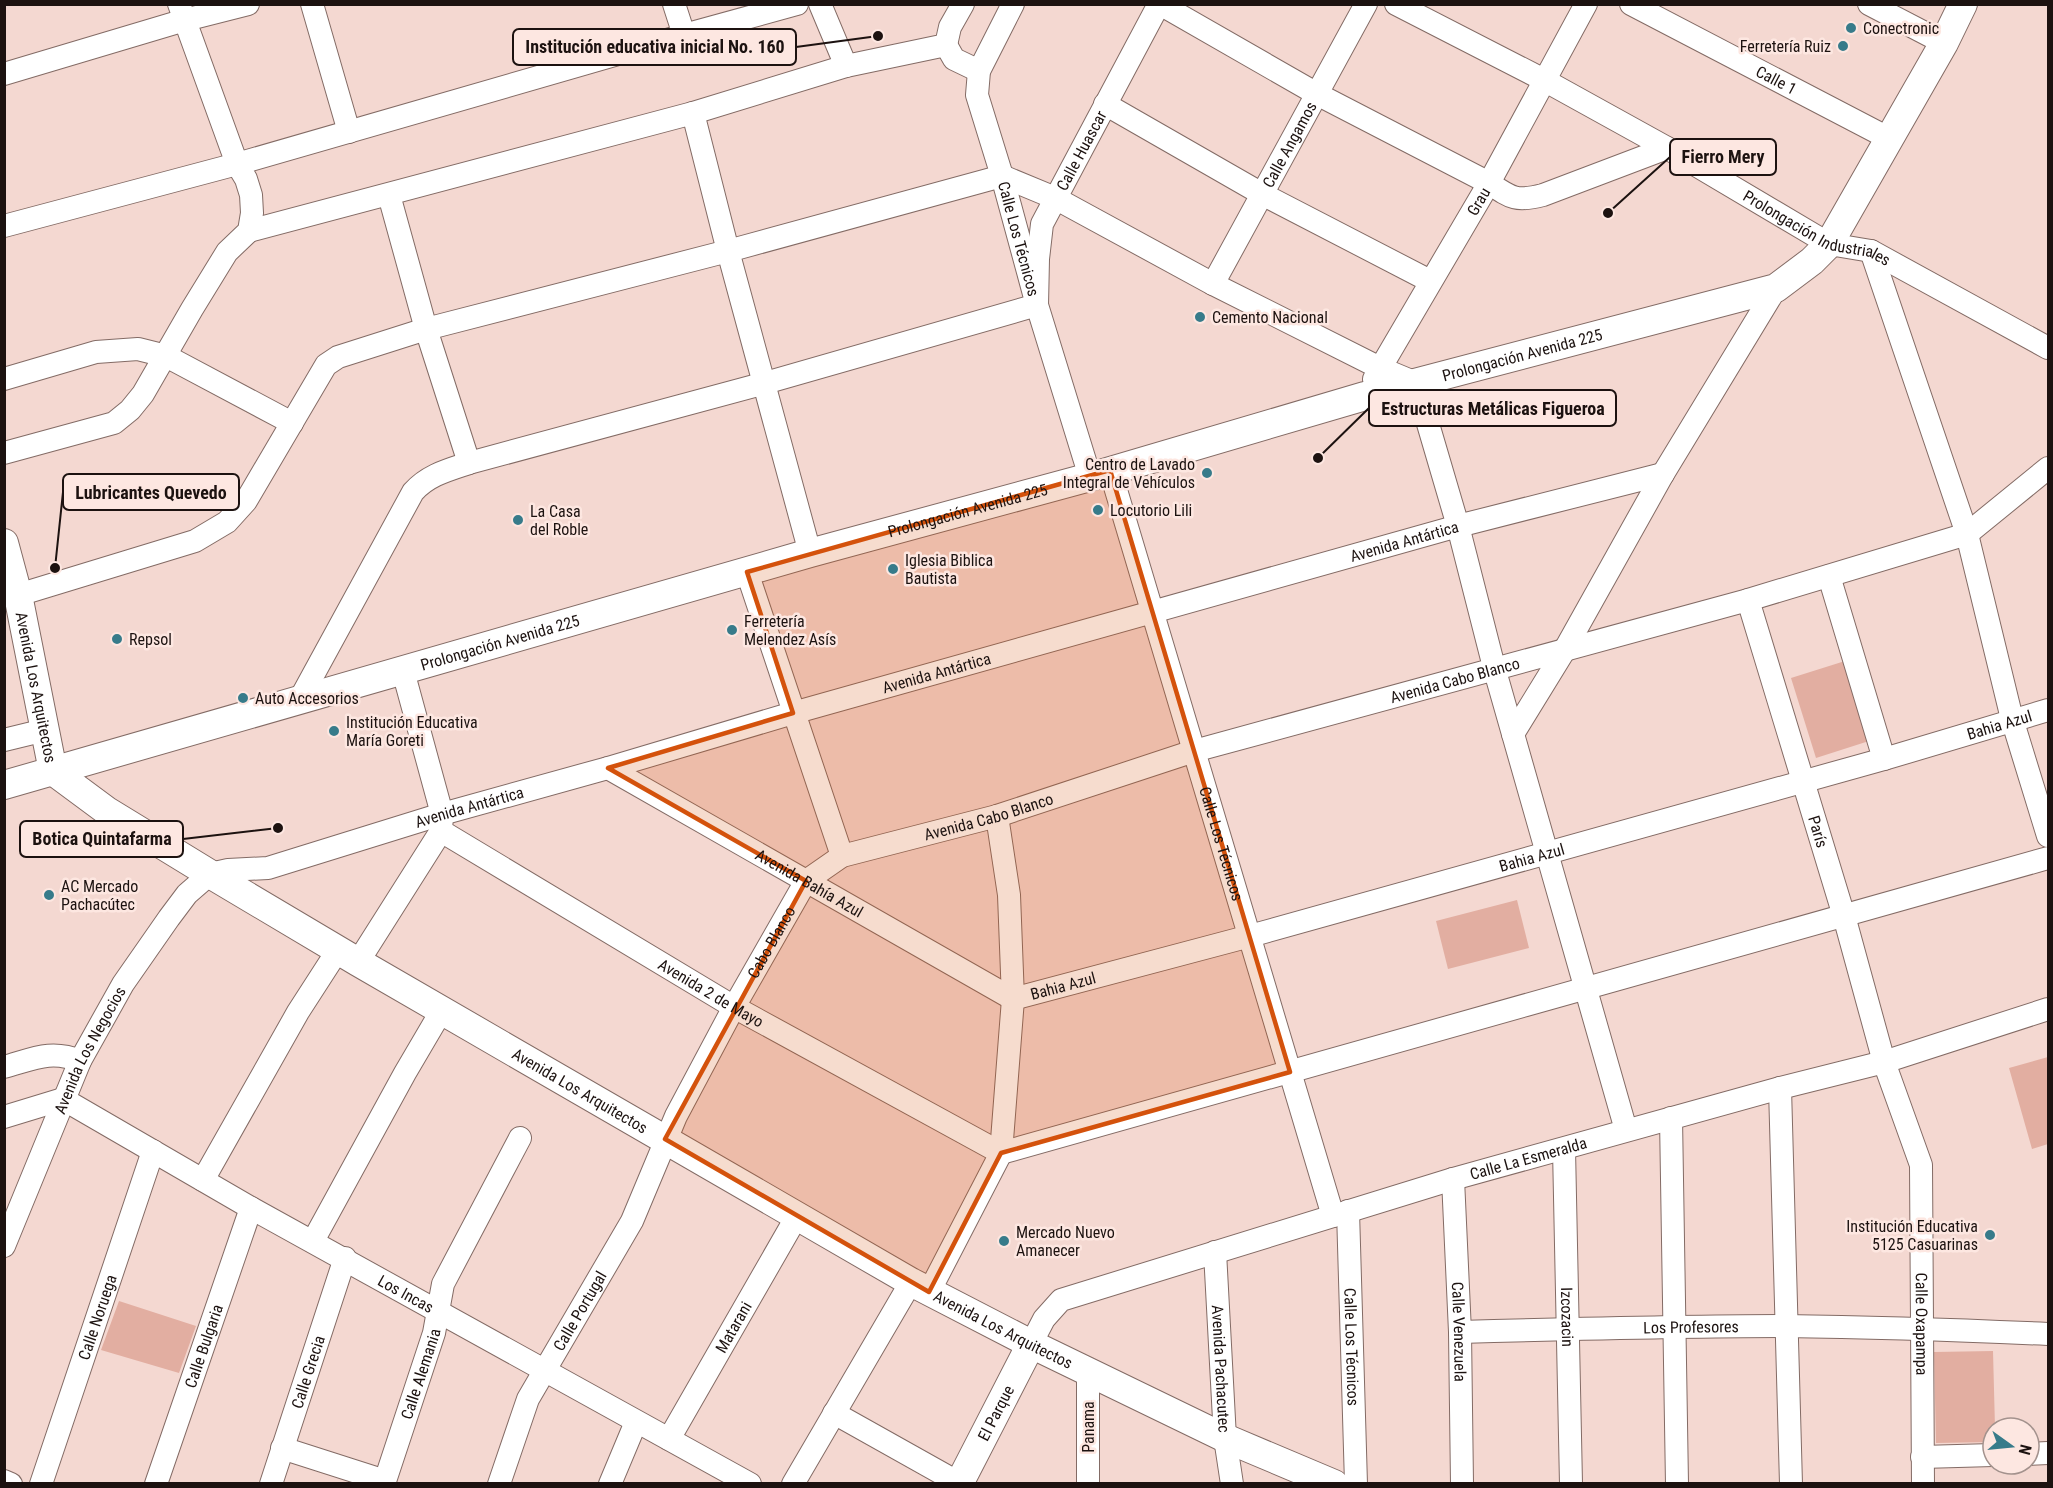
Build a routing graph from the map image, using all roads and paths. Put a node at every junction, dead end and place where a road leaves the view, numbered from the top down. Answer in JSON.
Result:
{"nodes":[{"id":1,"x":248,"y":4,"type":"edge"},
{"id":2,"x":312,"y":4,"type":"edge"},
{"id":3,"x":674,"y":4,"type":"edge"},
{"id":4,"x":797,"y":4,"type":"edge"},
{"id":5,"x":820,"y":4,"type":"edge"},
{"id":6,"x":963,"y":4,"type":"edge"},
{"id":7,"x":1013,"y":4,"type":"edge"},
{"id":8,"x":1160,"y":4,"type":"edge"},
{"id":9,"x":1366,"y":4,"type":"edge"},
{"id":10,"x":1396,"y":4,"type":"edge"},
{"id":11,"x":1586,"y":4,"type":"edge"},
{"id":12,"x":1631,"y":4,"type":"edge"},
{"id":13,"x":1869,"y":4,"type":"edge"},
{"id":14,"x":1963,"y":4,"type":"edge"},
{"id":15,"x":182,"y":12,"type":"edge"},
{"id":16,"x":684,"y":35,"type":"junction"},
{"id":17,"x":1944,"y":43,"type":"junction"},
{"id":18,"x":946,"y":45,"type":"junction"},
{"id":19,"x":846,"y":66,"type":"junction"},
{"id":20,"x":979,"y":71,"type":"junction"},
{"id":21,"x":4,"y":74,"type":"edge"},
{"id":22,"x":1544,"y":81,"type":"junction"},
{"id":23,"x":1317,"y":94,"type":"junction"},
{"id":24,"x":1105,"y":104,"type":"junction"},
{"id":25,"x":693,"y":113,"type":"junction"},
{"id":26,"x":349,"y":132,"type":"junction"},
{"id":27,"x":1890,"y":139,"type":"junction"},
{"id":28,"x":1667,"y":148,"type":"junction"},
{"id":29,"x":237,"y":164,"type":"junction"},
{"id":30,"x":1002,"y":176,"type":"junction"},
{"id":31,"x":1489,"y":183,"type":"junction"},
{"id":32,"x":1263,"y":194,"type":"junction"},
{"id":33,"x":389,"y":195,"type":"junction"},
{"id":34,"x":1055,"y":198,"type":"junction"},
{"id":35,"x":4,"y":226,"type":"edge"},
{"id":36,"x":249,"y":231,"type":"junction"},
{"id":37,"x":1829,"y":244,"type":"junction"},
{"id":38,"x":728,"y":251,"type":"junction"},
{"id":39,"x":1871,"y":251,"type":"junction"},
{"id":40,"x":1430,"y":281,"type":"junction"},
{"id":41,"x":1213,"y":284,"type":"junction"},
{"id":42,"x":1776,"y":288,"type":"junction"},
{"id":43,"x":1037,"y":305,"type":"junction"},
{"id":44,"x":426,"y":329,"type":"junction"},
{"id":45,"x":2049,"y":348,"type":"edge"},
{"id":46,"x":166,"y":356,"type":"junction"},
{"id":47,"x":1380,"y":368,"type":"junction"},
{"id":48,"x":4,"y":380,"type":"edge"},
{"id":49,"x":765,"y":383,"type":"junction"},
{"id":50,"x":1416,"y":383,"type":"junction"},
{"id":51,"x":1365,"y":396,"type":"junction"},
{"id":52,"x":292,"y":423,"type":"junction"},
{"id":53,"x":4,"y":453,"type":"edge"},
{"id":54,"x":469,"y":463,"type":"junction"},
{"id":55,"x":2049,"y":468,"type":"edge"},
{"id":56,"x":1100,"y":474,"type":"junction"},
{"id":57,"x":1663,"y":474,"type":"junction"},
{"id":58,"x":1458,"y":526,"type":"junction"},
{"id":59,"x":1967,"y":534,"type":"junction"},
{"id":60,"x":4,"y":543,"type":"edge"},
{"id":61,"x":810,"y":553,"type":"junction"},
{"id":62,"x":747,"y":572,"type":"junction"},
{"id":63,"x":1829,"y":576,"type":"junction"},
{"id":64,"x":18,"y":595,"type":"junction"},
{"id":65,"x":1748,"y":600,"type":"junction"},
{"id":66,"x":1153,"y":613,"type":"junction"},
{"id":67,"x":1564,"y":651,"type":"junction"},
{"id":68,"x":404,"y":671,"type":"junction"},
{"id":69,"x":1495,"y":671,"type":"junction"},
{"id":70,"x":300,"y":699,"type":"junction"},
{"id":71,"x":2049,"y":710,"type":"edge"},
{"id":72,"x":793,"y":713,"type":"junction"},
{"id":73,"x":2012,"y":719,"type":"junction"},
{"id":74,"x":45,"y":730,"type":"junction"},
{"id":75,"x":1513,"y":734,"type":"junction"},
{"id":76,"x":4,"y":740,"type":"edge"},
{"id":77,"x":1194,"y":751,"type":"junction"},
{"id":78,"x":1884,"y":759,"type":"junction"},
{"id":79,"x":608,"y":768,"type":"junction"},
{"id":80,"x":53,"y":771,"type":"junction"},
{"id":81,"x":1803,"y":782,"type":"junction"},
{"id":82,"x":4,"y":785,"type":"edge"},
{"id":83,"x":997,"y":816,"type":"junction"},
{"id":84,"x":441,"y":822,"type":"junction"},
{"id":85,"x":2049,"y":836,"type":"edge"},
{"id":86,"x":1547,"y":852,"type":"junction"},
{"id":87,"x":842,"y":856,"type":"junction"},
{"id":88,"x":2049,"y":858,"type":"edge"},
{"id":89,"x":210,"y":874,"type":"junction"},
{"id":90,"x":806,"y":880,"type":"junction"},
{"id":91,"x":1844,"y":916,"type":"junction"},
{"id":92,"x":1250,"y":936,"type":"junction"},
{"id":93,"x":348,"y":956,"type":"junction"},
{"id":94,"x":1587,"y":988,"type":"junction"},
{"id":95,"x":1013,"y":999,"type":"junction"},
{"id":96,"x":734,"y":1007,"type":"junction"},
{"id":97,"x":2049,"y":1009,"type":"edge"},
{"id":98,"x":442,"y":1010,"type":"junction"},
{"id":99,"x":80,"y":1061,"type":"junction"},
{"id":100,"x":1884,"y":1062,"type":"junction"},
{"id":101,"x":4,"y":1067,"type":"edge"},
{"id":102,"x":1290,"y":1072,"type":"junction"},
{"id":103,"x":1780,"y":1088,"type":"junction"},
{"id":104,"x":63,"y":1099,"type":"junction"},
{"id":105,"x":4,"y":1116,"type":"edge"},
{"id":106,"x":1671,"y":1118,"type":"junction"},
{"id":107,"x":1626,"y":1130,"type":"junction"},
{"id":108,"x":520,"y":1138,"type":"dead end"},
{"id":109,"x":665,"y":1139,"type":"junction"},
{"id":110,"x":1564,"y":1149,"type":"junction"},
{"id":111,"x":153,"y":1151,"type":"junction"},
{"id":112,"x":1001,"y":1153,"type":"junction"},
{"id":113,"x":1453,"y":1179,"type":"junction"},
{"id":114,"x":202,"y":1180,"type":"junction"},
{"id":115,"x":251,"y":1208,"type":"junction"},
{"id":116,"x":1341,"y":1213,"type":"junction"},
{"id":117,"x":797,"y":1216,"type":"junction"},
{"id":118,"x":313,"y":1241,"type":"junction"},
{"id":119,"x":4,"y":1246,"type":"edge"},
{"id":120,"x":1215,"y":1252,"type":"junction"},
{"id":121,"x":345,"y":1258,"type":"junction"},
{"id":122,"x":920,"y":1287,"type":"junction"},
{"id":123,"x":439,"y":1311,"type":"junction"},
{"id":124,"x":1786,"y":1326,"type":"junction"},
{"id":125,"x":1674,"y":1327,"type":"junction"},
{"id":126,"x":1921,"y":1328,"type":"junction"},
{"id":127,"x":1567,"y":1329,"type":"junction"},
{"id":128,"x":1460,"y":1332,"type":"junction"},
{"id":129,"x":2049,"y":1334,"type":"edge"},
{"id":130,"x":1031,"y":1344,"type":"junction"},
{"id":131,"x":544,"y":1370,"type":"junction"},
{"id":132,"x":1088,"y":1371,"type":"junction"},
{"id":133,"x":834,"y":1413,"type":"junction"},
{"id":134,"x":636,"y":1422,"type":"junction"},
{"id":135,"x":1226,"y":1438,"type":"junction"},
{"id":136,"x":669,"y":1439,"type":"junction"},
{"id":137,"x":282,"y":1448,"type":"junction"},
{"id":138,"x":1981,"y":1455,"type":"edge"},
{"id":139,"x":1922,"y":1456,"type":"junction"},
{"id":140,"x":965,"y":1478,"type":"edge"},
{"id":141,"x":4,"y":1481,"type":"edge"},
{"id":142,"x":384,"y":1482,"type":"edge"},
{"id":143,"x":11,"y":1484,"type":"edge"},
{"id":144,"x":41,"y":1484,"type":"edge"},
{"id":145,"x":156,"y":1484,"type":"edge"},
{"id":146,"x":271,"y":1484,"type":"edge"},
{"id":147,"x":499,"y":1484,"type":"edge"},
{"id":148,"x":610,"y":1484,"type":"edge"},
{"id":149,"x":750,"y":1484,"type":"edge"},
{"id":150,"x":793,"y":1484,"type":"edge"},
{"id":151,"x":1088,"y":1484,"type":"edge"},
{"id":152,"x":1232,"y":1484,"type":"edge"},
{"id":153,"x":1334,"y":1484,"type":"edge"},
{"id":154,"x":1356,"y":1484,"type":"edge"},
{"id":155,"x":1462,"y":1484,"type":"edge"},
{"id":156,"x":1570,"y":1484,"type":"edge"},
{"id":157,"x":1677,"y":1484,"type":"edge"},
{"id":158,"x":1791,"y":1484,"type":"edge"},
{"id":159,"x":1923,"y":1484,"type":"edge"}],
"edges":[{"from":1,"to":15,"type":"street"},
{"from":2,"to":26,"type":"street"},
{"from":3,"to":16,"type":"street"},
{"from":4,"to":16,"type":"street"},
{"from":5,"to":19,"type":"street"},
{"from":6,"to":18,"type":"street"},
{"from":7,"to":20,"type":"street","name":"Calle Los Técnicos"},
{"from":8,"to":23,"type":"street"},
{"from":8,"to":24,"type":"street","name":"Calle Huascar"},
{"from":9,"to":23,"type":"street","name":"Calle Angamos"},
{"from":10,"to":22,"type":"street","name":"Prolongación Industriales"},
{"from":11,"to":22,"type":"street","name":"Grau"},
{"from":12,"to":27,"type":"street","name":"Calle 1"},
{"from":13,"to":17,"type":"street"},
{"from":14,"to":17,"type":"main road","name":"Prolongación Avenida 225"},
{"from":15,"to":21,"type":"street"},
{"from":15,"to":29,"type":"street"},
{"from":16,"to":26,"type":"street"},
{"from":17,"to":27,"type":"main road","name":"Prolongación Avenida 225"},
{"from":18,"to":19,"type":"street"},
{"from":18,"to":20,"type":"street"},
{"from":19,"to":25,"type":"street"},
{"from":20,"to":30,"type":"street","name":"Calle Los Técnicos"},
{"from":22,"to":28,"type":"street","name":"Prolongación Industriales"},
{"from":22,"to":31,"type":"street","name":"Grau"},
{"from":23,"to":31,"type":"street"},
{"from":23,"to":32,"type":"street","name":"Calle Angamos"},
{"from":24,"to":32,"type":"street"},
{"from":24,"to":34,"type":"street","name":"Calle Huascar"},
{"from":25,"to":33,"type":"street"},
{"from":25,"to":38,"type":"street"},
{"from":26,"to":29,"type":"street"},
{"from":27,"to":37,"type":"main road","name":"Prolongación Avenida 225"},
{"from":28,"to":31,"type":"street"},
{"from":28,"to":37,"type":"street","name":"Prolongación Industriales"},
{"from":29,"to":35,"type":"street"},
{"from":29,"to":36,"type":"street"},
{"from":30,"to":34,"type":"street"},
{"from":30,"to":38,"type":"street"},
{"from":30,"to":43,"type":"street","name":"Calle Los Técnicos"},
{"from":31,"to":40,"type":"street","name":"Grau"},
{"from":32,"to":40,"type":"street"},
{"from":32,"to":41,"type":"street","name":"Calle Angamos"},
{"from":33,"to":36,"type":"street"},
{"from":33,"to":44,"type":"street"},
{"from":34,"to":41,"type":"street"},
{"from":34,"to":43,"type":"street","name":"Calle Huascar"},
{"from":36,"to":46,"type":"street"},
{"from":37,"to":39,"type":"street","name":"Prolongación Industriales"},
{"from":37,"to":42,"type":"main road","name":"Prolongación Avenida 225"},
{"from":38,"to":44,"type":"street"},
{"from":38,"to":49,"type":"street"},
{"from":39,"to":45,"type":"street","name":"Prolongación Industriales"},
{"from":39,"to":59,"type":"street"},
{"from":40,"to":47,"type":"street","name":"Grau"},
{"from":41,"to":47,"type":"street"},
{"from":42,"to":50,"type":"main road","name":"Prolongación Avenida 225"},
{"from":42,"to":57,"type":"street"},
{"from":43,"to":49,"type":"street"},
{"from":43,"to":56,"type":"street","name":"Calle Los Técnicos"},
{"from":44,"to":52,"type":"street"},
{"from":44,"to":54,"type":"street"},
{"from":46,"to":48,"type":"street"},
{"from":46,"to":52,"type":"street"},
{"from":46,"to":53,"type":"street"},
{"from":47,"to":50,"type":"street"},
{"from":47,"to":51,"type":"street","name":"Grau"},
{"from":49,"to":54,"type":"street"},
{"from":49,"to":61,"type":"street"},
{"from":50,"to":51,"type":"main road","name":"Prolongación Avenida 225"},
{"from":50,"to":58,"type":"street"},
{"from":51,"to":56,"type":"main road","name":"Prolongación Avenida 225"},
{"from":52,"to":64,"type":"street"},
{"from":54,"to":70,"type":"street"},
{"from":55,"to":59,"type":"street","name":"Avenida Cabo Blanco"},
{"from":56,"to":61,"type":"main road","name":"Prolongación Avenida 225"},
{"from":56,"to":66,"type":"street","name":"Calle Los Técnicos"},
{"from":57,"to":58,"type":"street","name":"Avenida Antártica"},
{"from":57,"to":67,"type":"street"},
{"from":58,"to":66,"type":"street","name":"Avenida Antártica"},
{"from":58,"to":69,"type":"street"},
{"from":59,"to":63,"type":"street","name":"Avenida Cabo Blanco"},
{"from":59,"to":73,"type":"street"},
{"from":60,"to":64,"type":"main road","name":"Avenida Los Arquitectos"},
{"from":61,"to":62,"type":"main road","name":"Prolongación Avenida 225"},
{"from":62,"to":68,"type":"main road","name":"Prolongación Avenida 225"},
{"from":62,"to":72,"type":"street"},
{"from":63,"to":65,"type":"street","name":"Avenida Cabo Blanco"},
{"from":63,"to":78,"type":"street"},
{"from":64,"to":74,"type":"main road","name":"Avenida Los Arquitectos"},
{"from":65,"to":67,"type":"street","name":"Avenida Cabo Blanco"},
{"from":65,"to":81,"type":"street","name":"París"},
{"from":66,"to":72,"type":"street","name":"Avenida Antártica"},
{"from":66,"to":77,"type":"street","name":"Calle Los Técnicos"},
{"from":67,"to":69,"type":"street","name":"Avenida Cabo Blanco"},
{"from":67,"to":75,"type":"street"},
{"from":68,"to":70,"type":"main road","name":"Prolongación Avenida 225"},
{"from":68,"to":84,"type":"street"},
{"from":69,"to":75,"type":"street"},
{"from":69,"to":77,"type":"street","name":"Avenida Cabo Blanco"},
{"from":70,"to":80,"type":"main road","name":"Prolongación Avenida 225"},
{"from":71,"to":73,"type":"street","name":"Bahia Azul"},
{"from":72,"to":79,"type":"street","name":"Avenida Antártica"},
{"from":72,"to":87,"type":"street"},
{"from":73,"to":78,"type":"street","name":"Bahia Azul"},
{"from":73,"to":85,"type":"street"},
{"from":74,"to":76,"type":"street"},
{"from":74,"to":80,"type":"main road","name":"Avenida Los Arquitectos"},
{"from":75,"to":86,"type":"street"},
{"from":77,"to":83,"type":"street","name":"Avenida Cabo Blanco"},
{"from":77,"to":92,"type":"street","name":"Calle Los Técnicos"},
{"from":78,"to":81,"type":"street","name":"Bahia Azul"},
{"from":79,"to":84,"type":"street","name":"Avenida Antártica"},
{"from":79,"to":90,"type":"street","name":"Avenida Bahía Azul"},
{"from":80,"to":82,"type":"main road","name":"Prolongación Avenida 225"},
{"from":80,"to":89,"type":"main road","name":"Avenida Los Arquitectos"},
{"from":81,"to":86,"type":"street","name":"Bahia Azul"},
{"from":81,"to":91,"type":"street","name":"París"},
{"from":83,"to":87,"type":"street","name":"Avenida Cabo Blanco"},
{"from":83,"to":95,"type":"street"},
{"from":84,"to":89,"type":"street","name":"Avenida Antártica"},
{"from":84,"to":93,"type":"street"},
{"from":84,"to":96,"type":"street","name":"Avenida 2 de Mayo"},
{"from":86,"to":92,"type":"street","name":"Bahia Azul"},
{"from":86,"to":94,"type":"street"},
{"from":87,"to":90,"type":"street","name":"Cabo Blanco"},
{"from":88,"to":91,"type":"street"},
{"from":89,"to":93,"type":"main road","name":"Avenida Los Arquitectos"},
{"from":89,"to":99,"type":"street","name":"Avenida Los Negocios"},
{"from":90,"to":95,"type":"street","name":"Avenida Bahía Azul"},
{"from":90,"to":96,"type":"street","name":"Cabo Blanco"},
{"from":91,"to":94,"type":"street"},
{"from":91,"to":100,"type":"street","name":"París"},
{"from":92,"to":95,"type":"street","name":"Bahia Azul"},
{"from":92,"to":102,"type":"street","name":"Calle Los Técnicos"},
{"from":93,"to":98,"type":"main road","name":"Avenida Los Arquitectos"},
{"from":93,"to":114,"type":"street"},
{"from":94,"to":102,"type":"street"},
{"from":94,"to":107,"type":"street"},
{"from":95,"to":112,"type":"street"},
{"from":96,"to":109,"type":"street","name":"Cabo Blanco"},
{"from":96,"to":112,"type":"street","name":"Avenida 2 de Mayo"},
{"from":97,"to":100,"type":"street","name":"Calle La Esmeralda"},
{"from":98,"to":109,"type":"main road","name":"Avenida Los Arquitectos"},
{"from":98,"to":118,"type":"street"},
{"from":99,"to":101,"type":"street"},
{"from":99,"to":104,"type":"street","name":"Avenida Los Negocios"},
{"from":100,"to":103,"type":"street","name":"Calle La Esmeralda"},
{"from":100,"to":126,"type":"street","name":"Calle Oxapampa"},
{"from":102,"to":112,"type":"street"},
{"from":102,"to":116,"type":"street","name":"Calle Los Técnicos"},
{"from":103,"to":106,"type":"street","name":"Calle La Esmeralda"},
{"from":103,"to":124,"type":"street"},
{"from":104,"to":105,"type":"street"},
{"from":104,"to":111,"type":"street","name":"Los Incas"},
{"from":104,"to":119,"type":"street","name":"Avenida Los Negocios"},
{"from":106,"to":107,"type":"street","name":"Calle La Esmeralda"},
{"from":106,"to":125,"type":"street"},
{"from":107,"to":110,"type":"street","name":"Calle La Esmeralda"},
{"from":108,"to":123,"type":"street","name":"Calle Alemania"},
{"from":109,"to":117,"type":"main road","name":"Avenida Los Arquitectos"},
{"from":109,"to":131,"type":"street","name":"Calle Portugal"},
{"from":110,"to":113,"type":"street","name":"Calle La Esmeralda"},
{"from":110,"to":127,"type":"street","name":"Izcozacin"},
{"from":111,"to":114,"type":"street","name":"Los Incas"},
{"from":111,"to":144,"type":"street","name":"Calle Noruega"},
{"from":112,"to":122,"type":"street"},
{"from":113,"to":116,"type":"street","name":"Calle La Esmeralda"},
{"from":113,"to":128,"type":"street","name":"Calle Venezuela"},
{"from":114,"to":115,"type":"street","name":"Los Incas"},
{"from":115,"to":118,"type":"street","name":"Los Incas"},
{"from":115,"to":145,"type":"street","name":"Calle Bulgaria"},
{"from":116,"to":120,"type":"street","name":"Calle La Esmeralda"},
{"from":116,"to":154,"type":"street","name":"Calle Los Técnicos"},
{"from":117,"to":122,"type":"main road","name":"Avenida Los Arquitectos"},
{"from":117,"to":136,"type":"street","name":"Matarani"},
{"from":118,"to":121,"type":"street","name":"Los Incas"},
{"from":120,"to":130,"type":"street","name":"Calle La Esmeralda"},
{"from":120,"to":135,"type":"street","name":"Avenida Pachacutec"},
{"from":121,"to":123,"type":"street","name":"Los Incas"},
{"from":121,"to":137,"type":"street","name":"Calle Grecia"},
{"from":122,"to":130,"type":"main road","name":"Avenida Los Arquitectos"},
{"from":122,"to":133,"type":"street"},
{"from":123,"to":131,"type":"street","name":"Los Incas"},
{"from":123,"to":142,"type":"street","name":"Calle Alemania"},
{"from":124,"to":125,"type":"street","name":"Los Profesores"},
{"from":124,"to":126,"type":"street","name":"Los Profesores"},
{"from":124,"to":158,"type":"street"},
{"from":125,"to":127,"type":"street","name":"Los Profesores"},
{"from":125,"to":157,"type":"street"},
{"from":126,"to":129,"type":"street","name":"Los Profesores"},
{"from":126,"to":139,"type":"street","name":"Calle Oxapampa"},
{"from":127,"to":128,"type":"street","name":"Los Profesores"},
{"from":127,"to":156,"type":"street","name":"Izcozacin"},
{"from":128,"to":155,"type":"street","name":"Calle Venezuela"},
{"from":130,"to":132,"type":"main road","name":"Avenida Los Arquitectos"},
{"from":130,"to":140,"type":"main road","name":"El Parque"},
{"from":131,"to":134,"type":"street","name":"Los Incas"},
{"from":131,"to":147,"type":"street","name":"Calle Portugal"},
{"from":132,"to":135,"type":"main road","name":"Avenida Los Arquitectos"},
{"from":132,"to":151,"type":"street","name":"Panama"},
{"from":133,"to":140,"type":"street"},
{"from":133,"to":150,"type":"street"},
{"from":134,"to":136,"type":"street","name":"Los Incas"},
{"from":134,"to":148,"type":"street"},
{"from":135,"to":152,"type":"street","name":"Avenida Pachacutec"},
{"from":135,"to":153,"type":"main road","name":"Avenida Los Arquitectos"},
{"from":136,"to":149,"type":"street","name":"Los Incas"},
{"from":137,"to":142,"type":"street"},
{"from":137,"to":146,"type":"street","name":"Calle Grecia"},
{"from":138,"to":139,"type":"street"},
{"from":139,"to":159,"type":"street","name":"Calle Oxapampa"},
{"from":141,"to":143,"type":"street"}]}
